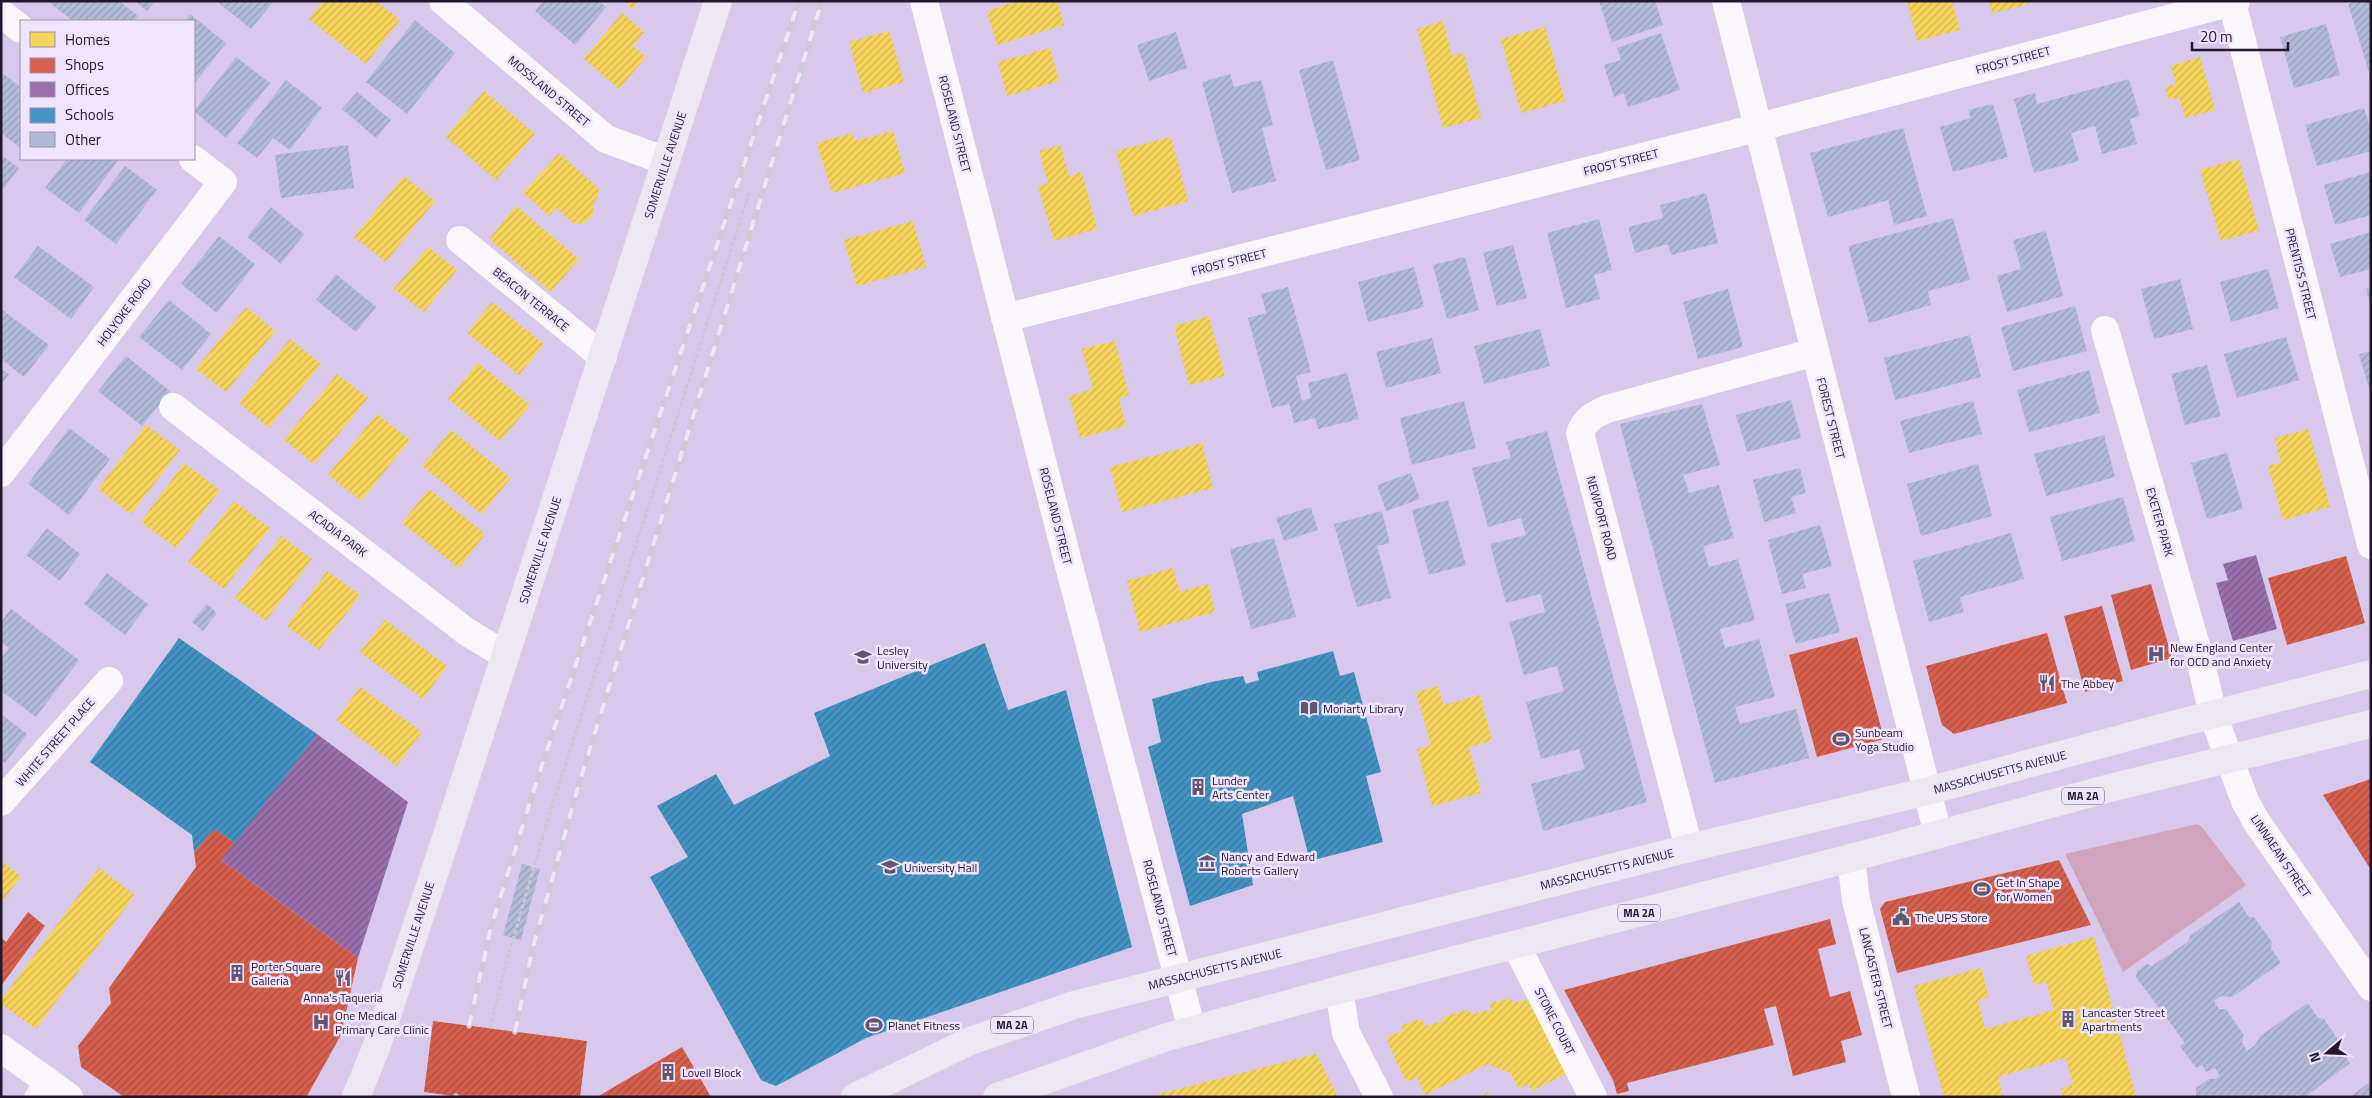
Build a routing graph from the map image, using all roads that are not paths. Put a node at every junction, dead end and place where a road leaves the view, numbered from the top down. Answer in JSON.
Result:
{"nodes":[{"id":1,"x":443,"y":1,"type":"edge"},
{"id":2,"x":718,"y":1,"type":"edge"},
{"id":3,"x":924,"y":1,"type":"edge"},
{"id":4,"x":1726,"y":1,"type":"edge"},
{"id":5,"x":2234,"y":2,"type":"edge"},
{"id":6,"x":2185,"y":8,"type":"edge"},
{"id":7,"x":1,"y":13,"type":"edge"},
{"id":8,"x":20,"y":28,"type":"edge"},
{"id":9,"x":1758,"y":128,"type":"junction"},
{"id":10,"x":194,"y":160,"type":"edge"},
{"id":11,"x":666,"y":161,"type":"junction"},
{"id":12,"x":460,"y":240,"type":"dead end"},
{"id":13,"x":1005,"y":318,"type":"junction"},
{"id":14,"x":2105,"y":330,"type":"dead end"},
{"id":15,"x":1814,"y":352,"type":"junction"},
{"id":16,"x":602,"y":357,"type":"junction"},
{"id":17,"x":174,"y":407,"type":"dead end"},
{"id":18,"x":1,"y":474,"type":"edge"},
{"id":19,"x":2371,"y":545,"type":"edge"},
{"id":20,"x":506,"y":655,"type":"junction"},
{"id":21,"x":2371,"y":674,"type":"edge"},
{"id":22,"x":109,"y":681,"type":"dead end"},
{"id":23,"x":2213,"y":715,"type":"junction"},
{"id":24,"x":2371,"y":724,"type":"edge"},
{"id":25,"x":2228,"y":760,"type":"junction"},
{"id":26,"x":1928,"y":792,"type":"junction"},
{"id":27,"x":1,"y":802,"type":"edge"},
{"id":28,"x":1938,"y":834,"type":"junction"},
{"id":29,"x":1689,"y":848,"type":"junction"},
{"id":30,"x":1851,"y":858,"type":"junction"},
{"id":31,"x":1516,"y":945,"type":"junction"},
{"id":32,"x":1178,"y":979,"type":"junction"},
{"id":33,"x":2371,"y":987,"type":"edge"},
{"id":34,"x":1339,"y":990,"type":"junction"},
{"id":35,"x":1192,"y":1030,"type":"junction"},
{"id":36,"x":1,"y":1048,"type":"edge"},
{"id":37,"x":38,"y":1083,"type":"edge"},
{"id":38,"x":69,"y":1097,"type":"edge"},
{"id":39,"x":356,"y":1097,"type":"edge"},
{"id":40,"x":855,"y":1097,"type":"edge"},
{"id":41,"x":997,"y":1097,"type":"edge"},
{"id":42,"x":1379,"y":1097,"type":"edge"},
{"id":43,"x":1593,"y":1097,"type":"edge"},
{"id":44,"x":1906,"y":1097,"type":"edge"}],
"edges":[{"from":1,"to":11,"type":"street","name":"MOSSLAND STREET"},
{"from":2,"to":11,"type":"main road","name":"SOMERVILLE AVENUE"},
{"from":3,"to":13,"type":"street","name":"ROSELAND STREET"},
{"from":4,"to":9,"type":"street","name":"FOREST STREET"},
{"from":5,"to":6,"type":"street","name":"FROST STREET"},
{"from":5,"to":19,"type":"street","name":"PRENTISS STREET"},
{"from":6,"to":9,"type":"street","name":"FROST STREET"},
{"from":7,"to":8,"type":"street"},
{"from":9,"to":13,"type":"street","name":"FROST STREET"},
{"from":9,"to":15,"type":"street","name":"FOREST STREET"},
{"from":10,"to":18,"type":"street","name":"HOLYOKE ROAD"},
{"from":11,"to":16,"type":"main road","name":"SOMERVILLE AVENUE"},
{"from":12,"to":16,"type":"street","name":"BEACON TERRACE"},
{"from":13,"to":32,"type":"street","name":"ROSELAND STREET"},
{"from":14,"to":23,"type":"street","name":"EXETER PARK"},
{"from":15,"to":26,"type":"street","name":"FOREST STREET"},
{"from":15,"to":29,"type":"street","name":"NEWPORT ROAD"},
{"from":16,"to":20,"type":"main road","name":"SOMERVILLE AVENUE"},
{"from":17,"to":20,"type":"street","name":"ACADIA PARK"},
{"from":20,"to":39,"type":"main road","name":"SOMERVILLE AVENUE"},
{"from":21,"to":23,"type":"main road","name":"MASSACHUSETTS AVENUE","number":"MA 2A"},
{"from":22,"to":27,"type":"street","name":"WHITE STREET PLACE"},
{"from":23,"to":25,"type":"street","name":"LINNAEAN STREET"},
{"from":23,"to":26,"type":"main road","name":"MASSACHUSETTS AVENUE","number":"MA 2A"},
{"from":24,"to":25,"type":"main road","number":"MA 2A"},
{"from":25,"to":28,"type":"main road","number":"MA 2A"},
{"from":25,"to":33,"type":"street","name":"LINNAEAN STREET"},
{"from":26,"to":28,"type":"street","name":"FOREST STREET"},
{"from":26,"to":29,"type":"main road","name":"MASSACHUSETTS AVENUE","number":"MA 2A"},
{"from":28,"to":30,"type":"main road","number":"MA 2A"},
{"from":29,"to":32,"type":"main road","name":"MASSACHUSETTS AVENUE","number":"MA 2A"},
{"from":30,"to":31,"type":"main road","number":"MA 2A"},
{"from":30,"to":44,"type":"street","name":"LANCASTER STREET"},
{"from":31,"to":34,"type":"main road","number":"MA 2A"},
{"from":31,"to":43,"type":"street","name":"STONE COURT"},
{"from":32,"to":35,"type":"street","name":"ROSELAND STREET"},
{"from":32,"to":40,"type":"main road","name":"MASSACHUSETTS AVENUE","number":"MA 2A"},
{"from":34,"to":35,"type":"main road","number":"MA 2A"},
{"from":34,"to":42,"type":"street"},
{"from":35,"to":41,"type":"main road","number":"MA 2A"},
{"from":36,"to":37,"type":"street"},
{"from":37,"to":38,"type":"street"}]}
